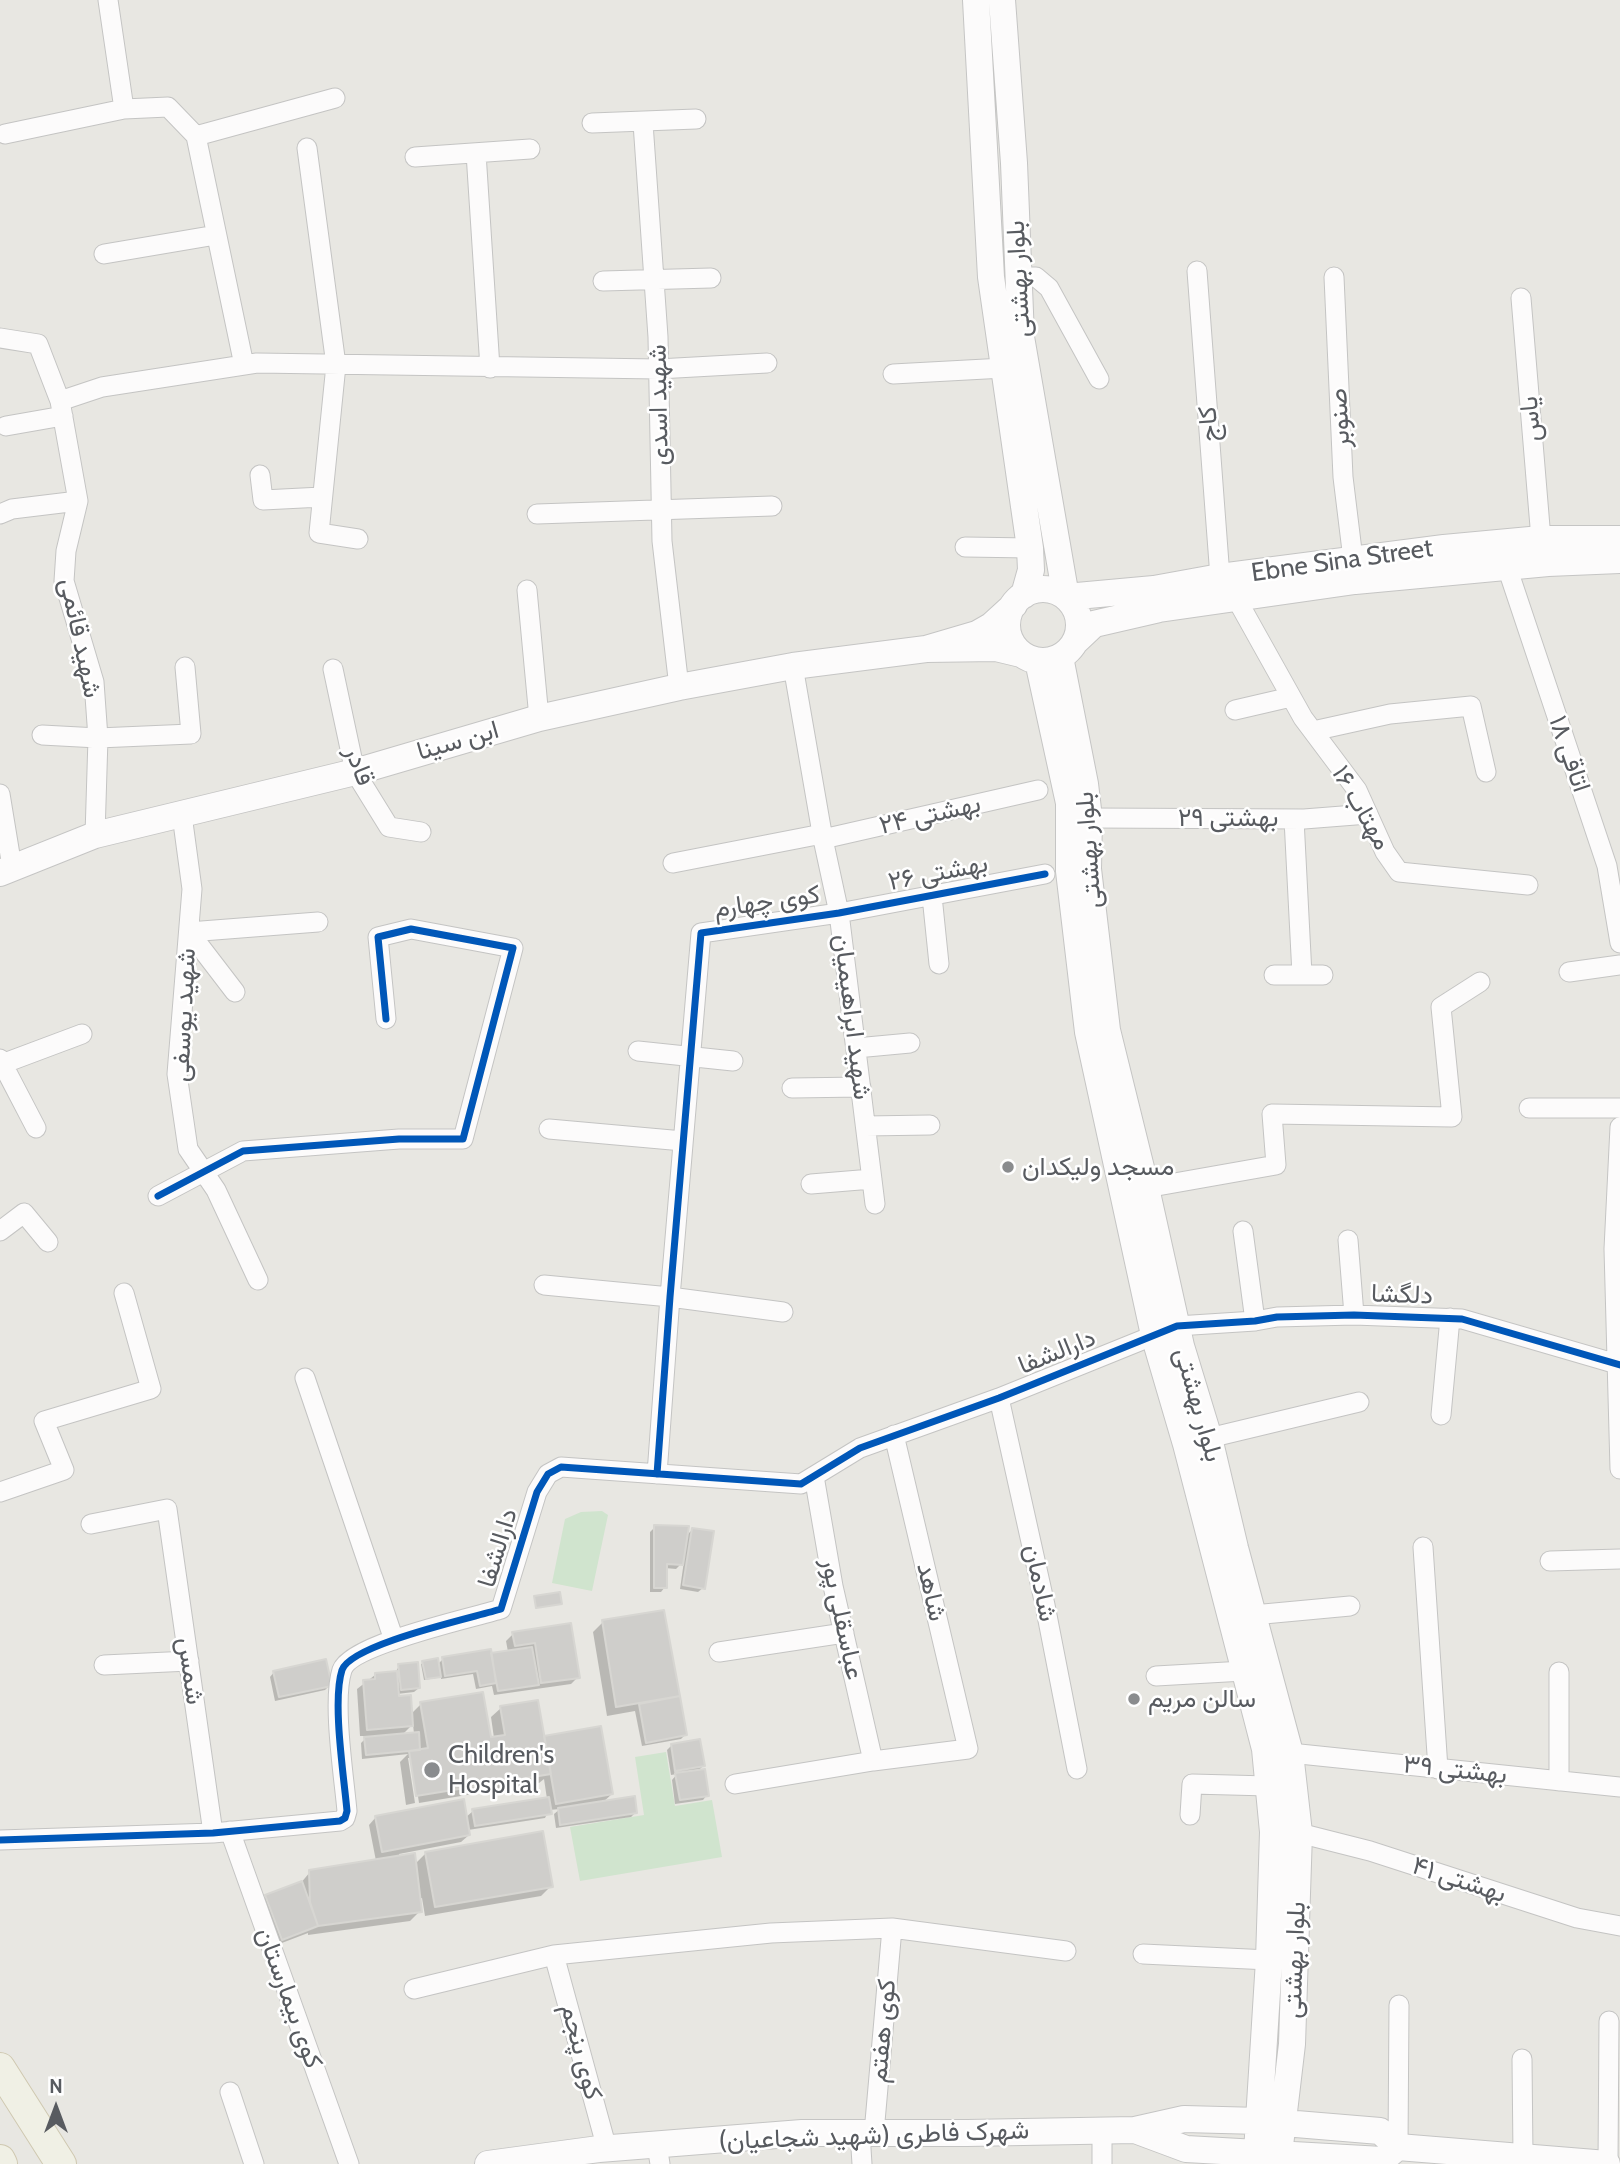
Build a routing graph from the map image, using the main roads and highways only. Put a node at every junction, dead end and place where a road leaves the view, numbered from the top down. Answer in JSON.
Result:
{"nodes":[{"id":1,"x":976,"y":0,"type":"edge"},
{"id":2,"x":1002,"y":0,"type":"edge"},
{"id":3,"x":1019,"y":276,"type":"junction"},
{"id":4,"x":991,"y":277,"type":"junction"},
{"id":5,"x":1620,"y":539,"type":"edge"},
{"id":6,"x":1620,"y":560,"type":"edge"},
{"id":7,"x":1228,"y":588,"type":"junction"},
{"id":8,"x":1066,"y":597,"type":"junction"},
{"id":9,"x":1157,"y":599,"type":"junction"},
{"id":10,"x":1019,"y":600,"type":"junction"},
{"id":11,"x":926,"y":649,"type":"junction"},
{"id":12,"x":1049,"y":653,"type":"junction"},
{"id":13,"x":6,"y":870,"type":"edge"},
{"id":14,"x":1101,"y":1045,"type":"junction"},
{"id":15,"x":1165,"y":1331,"type":"junction"},
{"id":16,"x":0,"y":2068,"type":"edge"},
{"id":17,"x":1271,"y":2122,"type":"junction"},
{"id":18,"x":1135,"y":2130,"type":"junction"},
{"id":19,"x":1398,"y":2147,"type":"junction"},
{"id":20,"x":658,"y":2154,"type":"edge"},
{"id":21,"x":1458,"y":2158,"type":"edge"},
{"id":22,"x":1269,"y":2159,"type":"edge"},
{"id":23,"x":524,"y":2162,"type":"edge"},
{"id":24,"x":61,"y":2164,"type":"edge"},
{"id":25,"x":488,"y":2164,"type":"edge"},
{"id":26,"x":1608,"y":2164,"type":"edge"}],
"edges":[{"from":1,"to":4,"type":"main road","name":"بلوار بهشتی"},
{"from":2,"to":3,"type":"main road","name":"بلوار بهشتی"},
{"from":3,"to":4,"type":"main road"},
{"from":3,"to":8,"type":"main road","name":"بلوار بهشتی"},
{"from":4,"to":10,"type":"main road","name":"بلوار بهشتی"},
{"from":5,"to":7,"type":"main road","name":"Ebne Sina Street"},
{"from":6,"to":7,"type":"main road","name":"Ebne Sina Street"},
{"from":7,"to":9,"type":"main road","name":"Ebne Sina Street"},
{"from":8,"to":9,"type":"main road","name":"Ebne Sina Street"},
{"from":8,"to":10,"type":"main road"},
{"from":8,"to":12,"type":"main road"},
{"from":9,"to":12,"type":"main road","name":"Ebne Sina Street"},
{"from":10,"to":11,"type":"main road"},
{"from":10,"to":12,"type":"main road"},
{"from":11,"to":12,"type":"main road"},
{"from":11,"to":13,"type":"main road","name":"ابن سینا"},
{"from":12,"to":14,"type":"main road","name":"بلوار بهشتی"},
{"from":12,"to":14,"type":"main road","name":"بلوار بهشتی"},
{"from":14,"to":15,"type":"main road","name":"بلوار بهشتی"},
{"from":14,"to":15,"type":"main road","name":"بلوار بهشتی"},
{"from":15,"to":17,"type":"main road","name":"بلوار بهشتی"},
{"from":15,"to":17,"type":"main road","name":"بلوار بهشتی"},
{"from":16,"to":24,"type":"main road"},
{"from":17,"to":18,"type":"main road","name":"شهرک فاطری (شهید شجاعیان)"},
{"from":17,"to":19,"type":"main road","name":"شهرک فاطری (شهید شجاعیان)"},
{"from":17,"to":22,"type":"main road","name":"بلوار بهشتی"},
{"from":18,"to":20,"type":"main road","name":"شهرک فاطری (شهید شجاعیان)"},
{"from":18,"to":22,"type":"main road","name":"شهرک فاطری (شهید شجاعیان)"},
{"from":19,"to":21,"type":"main road","name":"شهرک فاطری (شهید شجاعیان)"},
{"from":19,"to":22,"type":"main road","name":"شهرک فاطری (شهید شجاعیان)"},
{"from":20,"to":23,"type":"main road","name":"شهرک فاطری (شهید شجاعیان)"},
{"from":21,"to":26,"type":"main road","name":"شهرک فاطری (شهید شجاعیان)"},
{"from":23,"to":25,"type":"main road","name":"شهرک فاطری (شهید شجاعیان)"}]}
